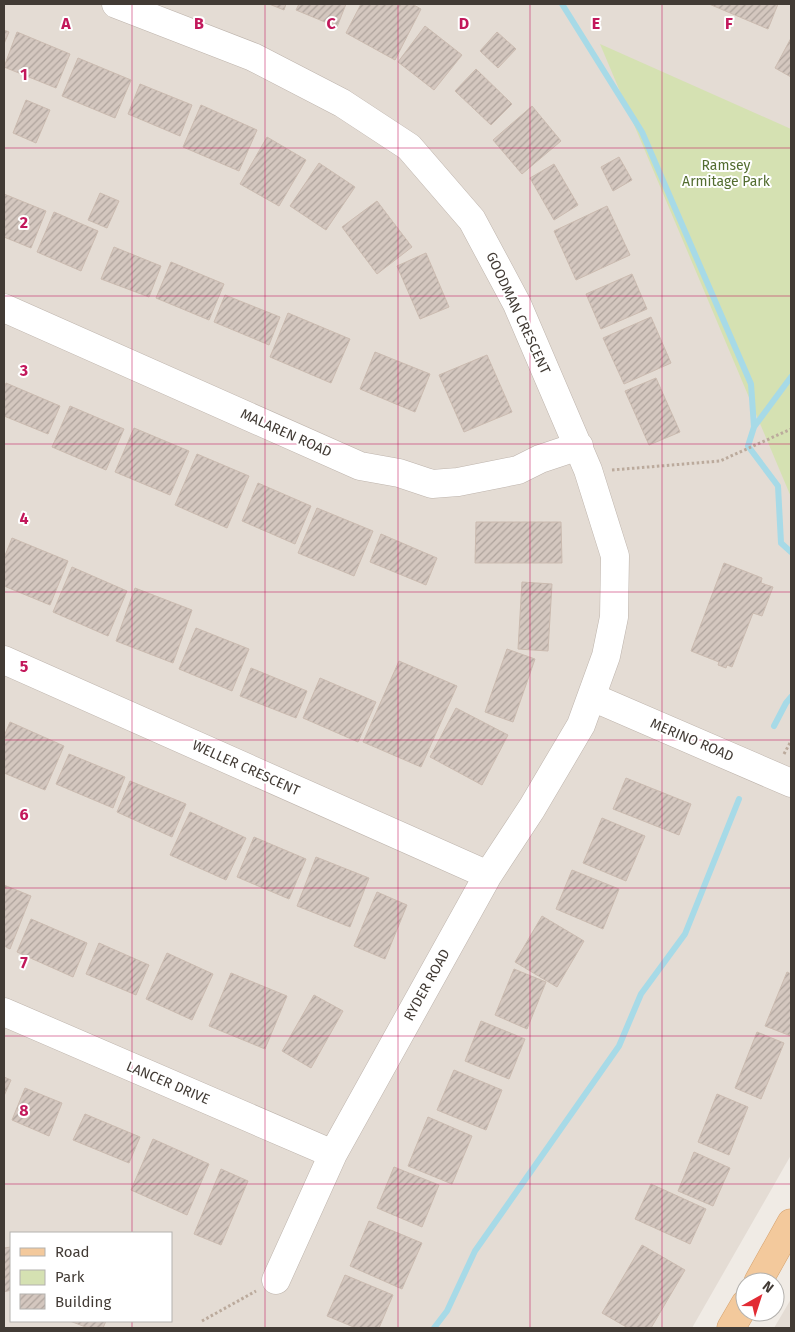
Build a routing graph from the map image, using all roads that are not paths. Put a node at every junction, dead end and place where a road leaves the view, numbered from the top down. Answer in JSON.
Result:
{"nodes":[{"id":1,"x":116,"y":4,"type":"edge"},
{"id":2,"x":4,"y":308,"type":"edge"},
{"id":3,"x":584,"y":458,"type":"junction"},
{"id":4,"x":4,"y":660,"type":"edge"},
{"id":5,"x":592,"y":697,"type":"junction"},
{"id":6,"x":791,"y":783,"type":"edge"},
{"id":7,"x":488,"y":875,"type":"junction"},
{"id":8,"x":4,"y":1012,"type":"edge"},
{"id":9,"x":333,"y":1154,"type":"junction"},
{"id":10,"x":791,"y":1223,"type":"edge"},
{"id":11,"x":764,"y":1272,"type":"edge"},
{"id":12,"x":276,"y":1280,"type":"road end"}],
"edges":[{"from":1,"to":3,"type":"street","name":"GOODMAN CRESCENT"},
{"from":2,"to":3,"type":"street","name":"MALAREN ROAD"},
{"from":3,"to":5,"type":"street","name":"GOODMAN CRESCENT"},
{"from":4,"to":7,"type":"street","name":"WELLER CRESCENT"},
{"from":5,"to":6,"type":"street","name":"MERINO ROAD"},
{"from":5,"to":7,"type":"street","name":"RYDER ROAD"},
{"from":7,"to":9,"type":"street","name":"RYDER ROAD"},
{"from":8,"to":9,"type":"street","name":"LANCER DRIVE"},
{"from":9,"to":12,"type":"street","name":"RYDER ROAD"},
{"from":10,"to":11,"type":"main road"}]}
